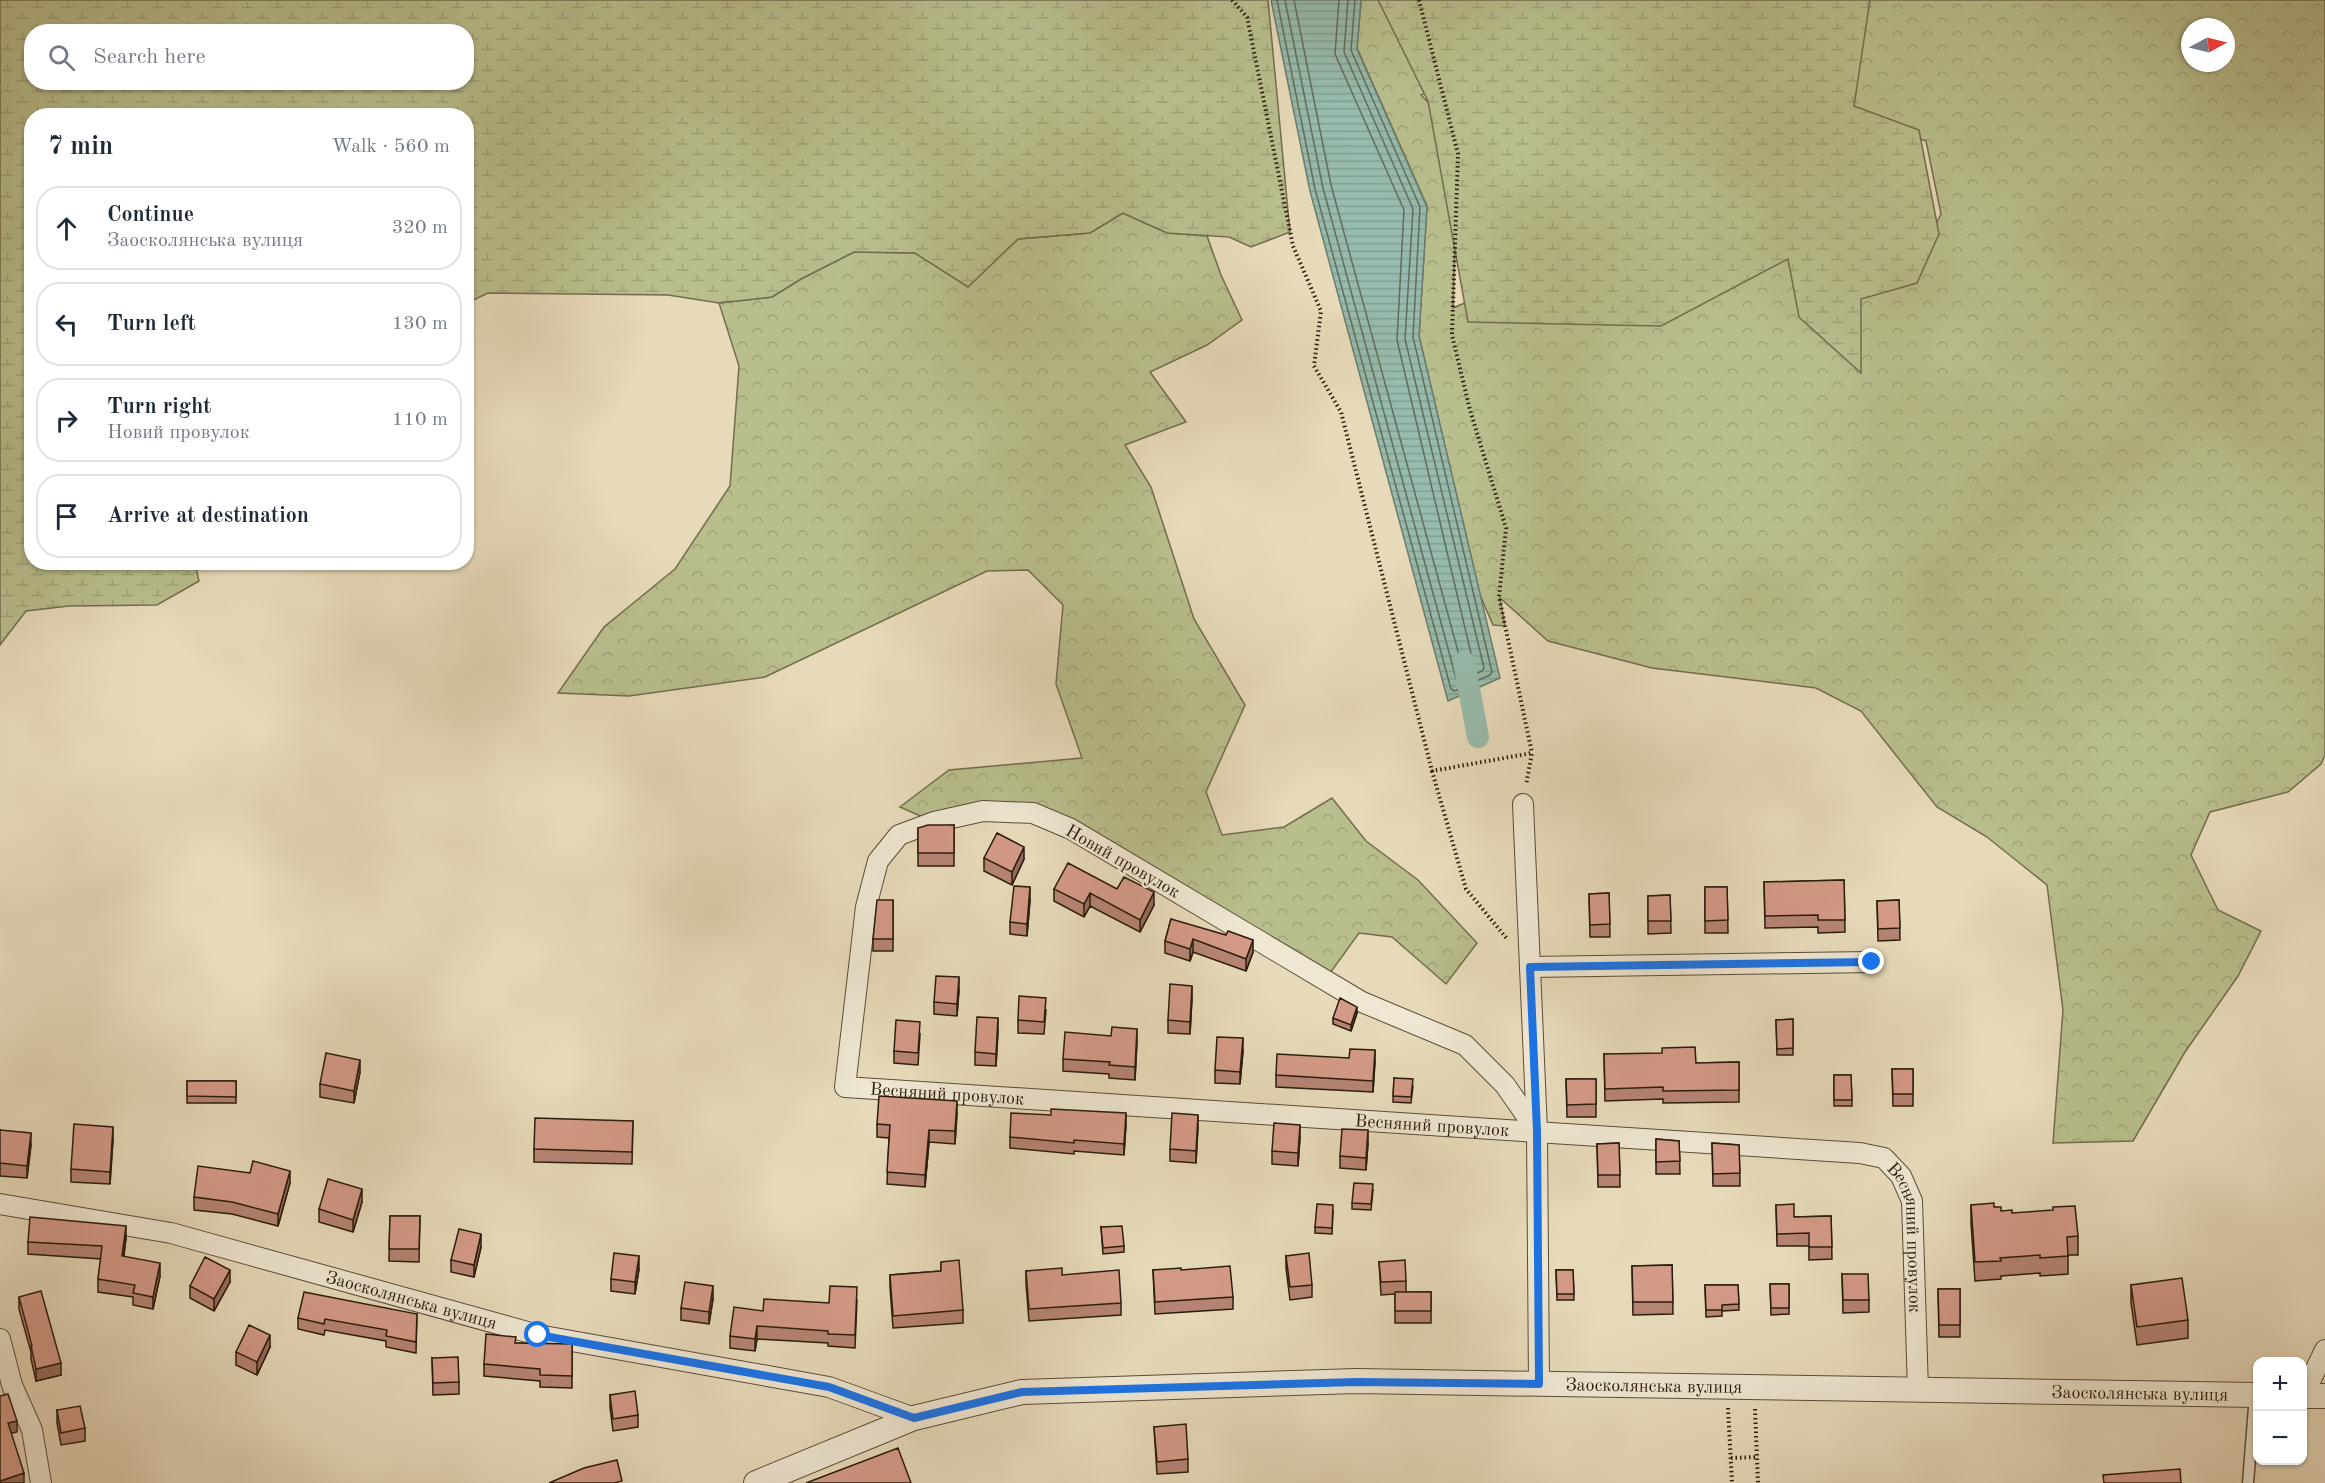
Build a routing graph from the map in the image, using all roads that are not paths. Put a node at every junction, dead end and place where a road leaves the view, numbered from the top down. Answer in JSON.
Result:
{"nodes":[{"id":1,"x":1523,"y":804,"type":"road end"},
{"id":2,"x":1872,"y":962,"type":"dead end"},
{"id":3,"x":1530,"y":967,"type":"junction"},
{"id":4,"x":845,"y":1087,"type":"joint"},
{"id":5,"x":1537,"y":1131,"type":"junction"},
{"id":6,"x":0,"y":1204,"type":"edge"},
{"id":7,"x":0,"y":1339,"type":"edge"},
{"id":8,"x":2325,"y":1350,"type":"edge"},
{"id":9,"x":1539,"y":1384,"type":"junction"},
{"id":10,"x":6,"y":1388,"type":"edge"},
{"id":11,"x":1918,"y":1389,"type":"junction"},
{"id":12,"x":2253,"y":1395,"type":"edge"},
{"id":13,"x":2310,"y":1396,"type":"edge"},
{"id":14,"x":2255,"y":1411,"type":"edge"},
{"id":15,"x":914,"y":1418,"type":"junction"},
{"id":16,"x":41,"y":1483,"type":"edge"},
{"id":17,"x":756,"y":1483,"type":"edge"},
{"id":18,"x":2248,"y":1483,"type":"edge"}],
"edges":[{"from":1,"to":3,"type":"street"},
{"from":2,"to":3,"type":"street"},
{"from":3,"to":5,"type":"street"},
{"from":4,"to":5,"type":"street","name":"Весняний провулок"},
{"from":4,"to":5,"type":"street","name":"Новий провулок"},
{"from":5,"to":9,"type":"street"},
{"from":5,"to":11,"type":"street","name":"Весняний провулок"},
{"from":6,"to":15,"type":"street","name":"Заосколянська вулиця"},
{"from":7,"to":10,"type":"street"},
{"from":8,"to":13,"type":"street"},
{"from":9,"to":11,"type":"street","name":"Заосколянська вулиця"},
{"from":9,"to":15,"type":"street","name":"Заосколянська вулиця"},
{"from":10,"to":16,"type":"street"},
{"from":11,"to":12,"type":"street","name":"Заосколянська вулиця"},
{"from":14,"to":18,"type":"lane"},
{"from":15,"to":17,"type":"street"}]}
